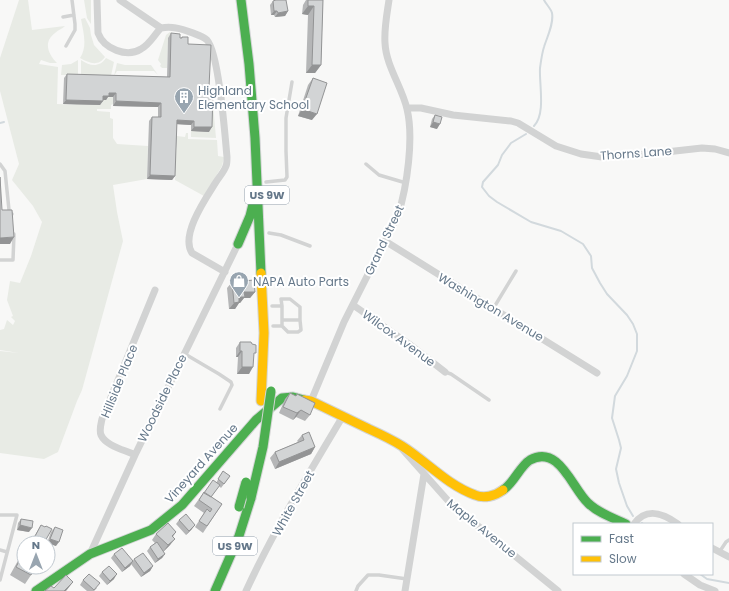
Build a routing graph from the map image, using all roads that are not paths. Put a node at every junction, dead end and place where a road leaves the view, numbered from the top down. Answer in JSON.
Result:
{"nodes":[{"id":1,"x":72,"y":0,"type":"edge"},
{"id":2,"x":97,"y":0,"type":"edge"},
{"id":3,"x":120,"y":0,"type":"edge"},
{"id":4,"x":241,"y":0,"type":"edge"},
{"id":5,"x":389,"y":0,"type":"edge"},
{"id":6,"x":74,"y":15,"type":"junction"},
{"id":7,"x":63,"y":17,"type":"dead end"},
{"id":8,"x":161,"y":28,"type":"junction"},
{"id":9,"x":254,"y":30,"type":"dead end"},
{"id":10,"x":66,"y":46,"type":"dead end"},
{"id":11,"x":259,"y":75,"type":"dead end"},
{"id":12,"x":292,"y":82,"type":"dead end"},
{"id":13,"x":407,"y":108,"type":"junction"},
{"id":14,"x":263,"y":125,"type":"dead end"},
{"id":15,"x":729,"y":153,"type":"edge"},
{"id":16,"x":0,"y":164,"type":"edge"},
{"id":17,"x":366,"y":164,"type":"dead end"},
{"id":18,"x":257,"y":178,"type":"junction"},
{"id":19,"x":406,"y":182,"type":"junction"},
{"id":20,"x":266,"y":185,"type":"joint"},
{"id":21,"x":13,"y":216,"type":"edge"},
{"id":22,"x":14,"y":231,"type":"edge"},
{"id":23,"x":269,"y":233,"type":"dead end"},
{"id":24,"x":385,"y":241,"type":"junction"},
{"id":25,"x":238,"y":244,"type":"junction"},
{"id":26,"x":260,"y":246,"type":"junction"},
{"id":27,"x":310,"y":246,"type":"dead end"},
{"id":28,"x":0,"y":260,"type":"edge"},
{"id":29,"x":516,"y":271,"type":"dead end"},
{"id":30,"x":224,"y":272,"type":"junction"},
{"id":31,"x":155,"y":290,"type":"dead end"},
{"id":32,"x":272,"y":303,"type":"joint"},
{"id":33,"x":353,"y":305,"type":"junction"},
{"id":34,"x":282,"y":306,"type":"junction"},
{"id":35,"x":493,"y":309,"type":"junction"},
{"id":36,"x":282,"y":320,"type":"junction"},
{"id":37,"x":300,"y":320,"type":"junction"},
{"id":38,"x":276,"y":328,"type":"junction"},
{"id":39,"x":185,"y":354,"type":"junction"},
{"id":40,"x":446,"y":372,"type":"joint"},
{"id":41,"x":596,"y":373,"type":"dead end"},
{"id":42,"x":271,"y":387,"type":"dead end"},
{"id":43,"x":489,"y":400,"type":"dead end"},
{"id":44,"x":311,"y":401,"type":"junction"},
{"id":45,"x":220,"y":409,"type":"dead end"},
{"id":46,"x":342,"y":416,"type":"junction"},
{"id":47,"x":396,"y":442,"type":"junction"},
{"id":48,"x":135,"y":455,"type":"junction"},
{"id":49,"x":424,"y":474,"type":"junction"},
{"id":50,"x":0,"y":515,"type":"edge"},
{"id":51,"x":624,"y":523,"type":"edge"},
{"id":52,"x":635,"y":523,"type":"edge"},
{"id":53,"x":677,"y":523,"type":"edge"},
{"id":54,"x":729,"y":540,"type":"edge"},
{"id":55,"x":713,"y":549,"type":"edge"},
{"id":56,"x":0,"y":550,"type":"edge"},
{"id":57,"x":7,"y":552,"type":"junction"},
{"id":58,"x":719,"y":552,"type":"junction"},
{"id":59,"x":90,"y":554,"type":"junction"},
{"id":60,"x":729,"y":557,"type":"edge"},
{"id":61,"x":685,"y":575,"type":"edge"},
{"id":62,"x":407,"y":579,"type":"junction"},
{"id":63,"x":0,"y":580,"type":"edge"},
{"id":64,"x":210,"y":580,"type":"dead end"},
{"id":65,"x":36,"y":591,"type":"edge"},
{"id":66,"x":215,"y":591,"type":"edge"},
{"id":67,"x":246,"y":591,"type":"edge"},
{"id":68,"x":356,"y":591,"type":"edge"},
{"id":69,"x":405,"y":591,"type":"edge"},
{"id":70,"x":558,"y":591,"type":"edge"},
{"id":71,"x":715,"y":591,"type":"edge"}],
"edges":[{"from":1,"to":6,"type":"lane"},
{"from":2,"to":8,"type":"street"},
{"from":3,"to":8,"type":"street"},
{"from":4,"to":18,"type":"main road","number":"US 9W"},
{"from":5,"to":13,"type":"street","name":"Grand Street"},
{"from":6,"to":7,"type":"lane"},
{"from":6,"to":10,"type":"lane"},
{"from":8,"to":30,"type":"street"},
{"from":9,"to":11,"type":"main road"},
{"from":12,"to":20,"type":"lane"},
{"from":13,"to":15,"type":"street","name":"Thorns Lane"},
{"from":13,"to":19,"type":"street","name":"Grand Street"},
{"from":14,"to":20,"type":"main road","number":"US 9W"},
{"from":16,"to":21,"type":"lane"},
{"from":17,"to":19,"type":"lane"},
{"from":18,"to":25,"type":"main road"},
{"from":18,"to":26,"type":"main road","number":"US 9W"},
{"from":19,"to":24,"type":"street","name":"Grand Street"},
{"from":22,"to":28,"type":"lane"},
{"from":23,"to":27,"type":"lane"},
{"from":24,"to":33,"type":"street","name":"Grand Street"},
{"from":24,"to":35,"type":"street","name":"Washington Avenue"},
{"from":25,"to":26,"type":"main road"},
{"from":25,"to":30,"type":"street","name":"Woodside Place"},
{"from":26,"to":64,"type":"main road","number":"US 9W","bridge":true},
{"from":29,"to":35,"type":"lane"},
{"from":30,"to":39,"type":"street","name":"Woodside Place"},
{"from":31,"to":48,"type":"street","name":"Hillside Place"},
{"from":32,"to":34,"type":"lane"},
{"from":32,"to":38,"type":"main road"},
{"from":33,"to":40,"type":"street","name":"Wilcox Avenue"},
{"from":33,"to":44,"type":"street","name":"Grand Street"},
{"from":34,"to":36,"type":"lane"},
{"from":34,"to":37,"type":"lane"},
{"from":35,"to":41,"type":"street","name":"Washington Avenue"},
{"from":36,"to":37,"type":"lane"},
{"from":36,"to":38,"type":"lane"},
{"from":37,"to":38,"type":"lane"},
{"from":39,"to":45,"type":"lane"},
{"from":39,"to":48,"type":"street","name":"Woodside Place"},
{"from":40,"to":43,"type":"lane"},
{"from":42,"to":66,"type":"main road","number":"US 9W","bridge":true},
{"from":44,"to":46,"type":"main road","name":"Vineyard Avenue"},
{"from":44,"to":59,"type":"main road","name":"Vineyard Avenue"},
{"from":46,"to":47,"type":"main road","name":"Vineyard Avenue"},
{"from":46,"to":67,"type":"street","name":"White Street"},
{"from":47,"to":49,"type":"street","name":"Maple Avenue"},
{"from":47,"to":51,"type":"main road","name":"Vineyard Avenue"},
{"from":48,"to":59,"type":"street","name":"Woodside Place"},
{"from":49,"to":62,"type":"street"},
{"from":49,"to":70,"type":"street","name":"Maple Avenue"},
{"from":50,"to":57,"type":"lane"},
{"from":52,"to":53,"type":"street"},
{"from":54,"to":58,"type":"lane"},
{"from":55,"to":58,"type":"street"},
{"from":56,"to":57,"type":"lane"},
{"from":57,"to":63,"type":"lane"},
{"from":58,"to":60,"type":"street"},
{"from":59,"to":65,"type":"main road","name":"Vineyard Avenue"},
{"from":61,"to":71,"type":"street"},
{"from":62,"to":68,"type":"lane"},
{"from":62,"to":69,"type":"street"}]}
